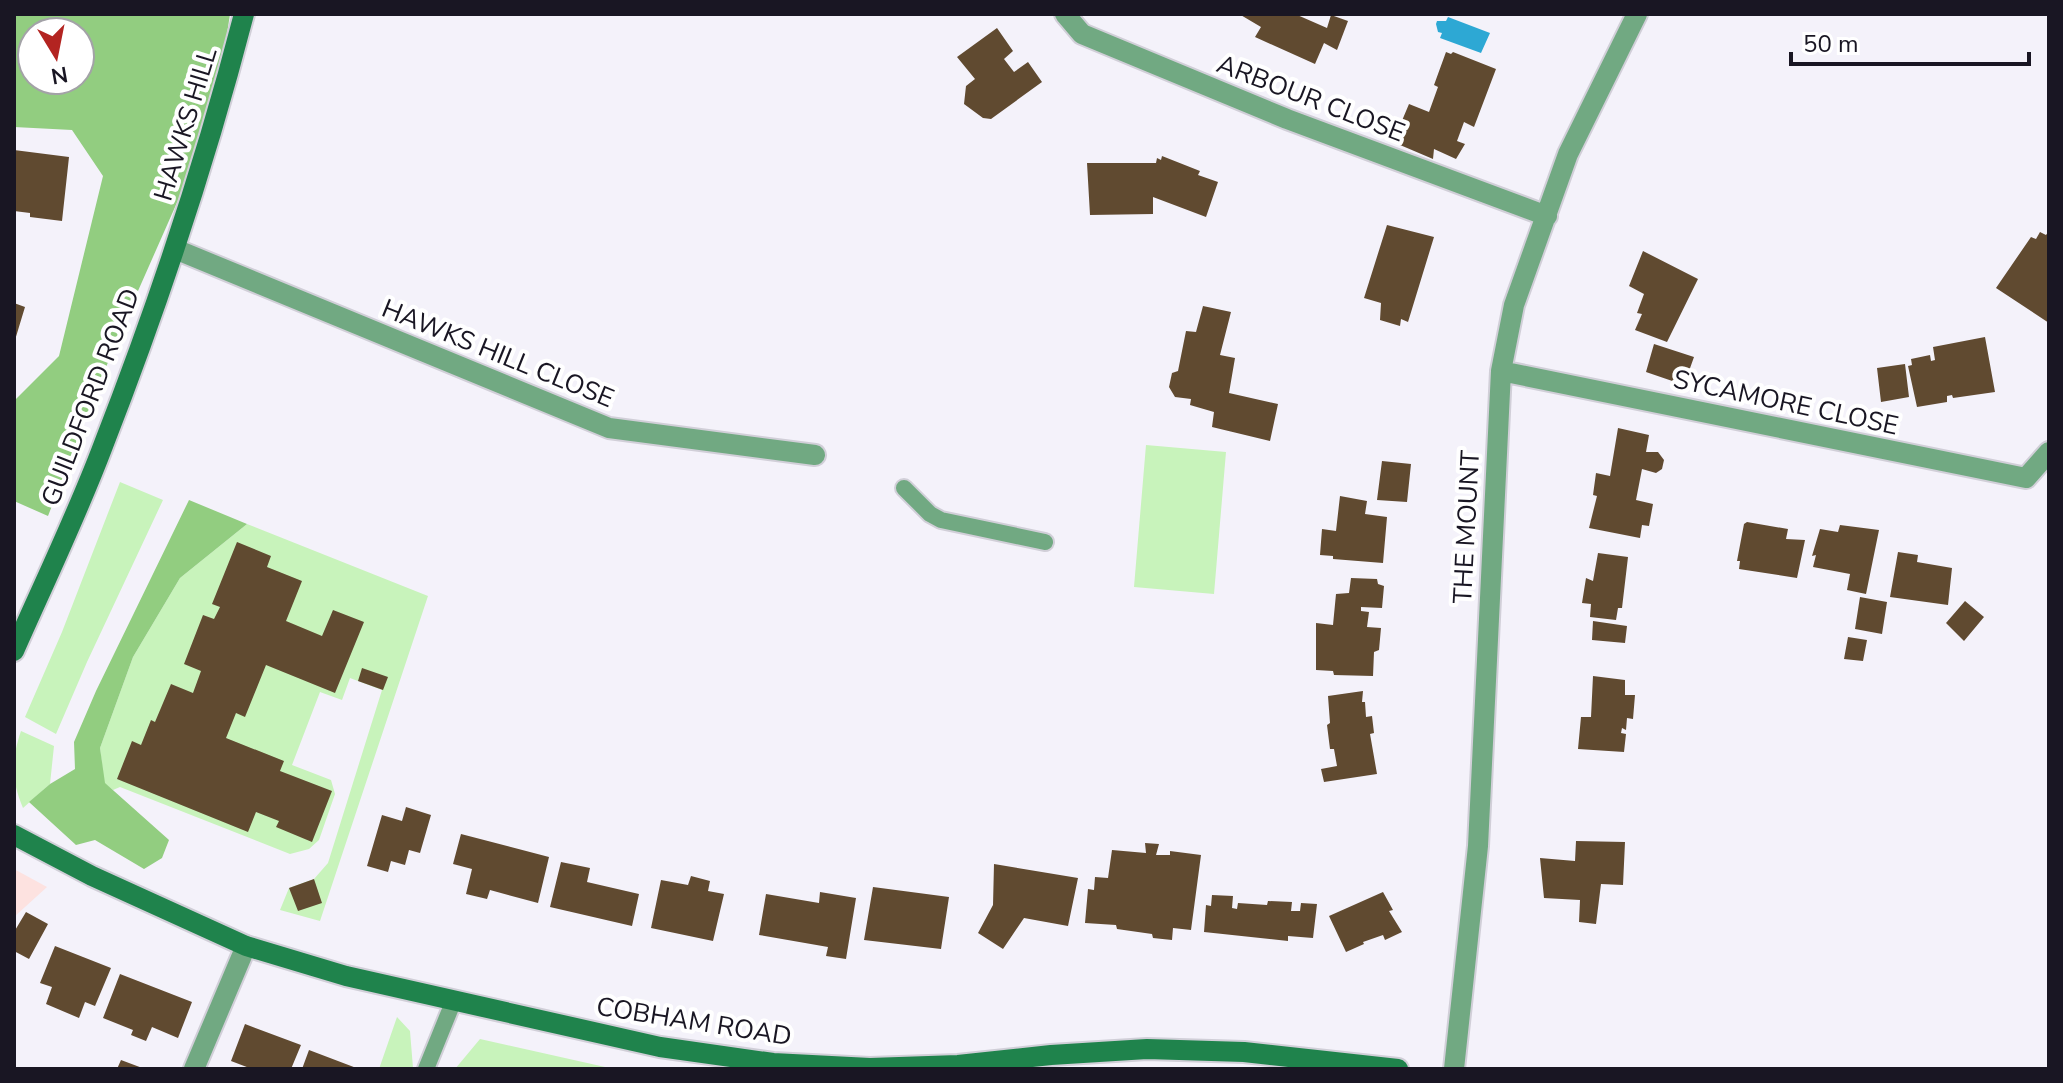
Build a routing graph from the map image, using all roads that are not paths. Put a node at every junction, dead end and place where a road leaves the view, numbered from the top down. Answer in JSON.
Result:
{"nodes":[{"id":1,"x":244,"y":14,"type":"edge"},
{"id":2,"x":1065,"y":14,"type":"edge"},
{"id":3,"x":1637,"y":14,"type":"edge"},
{"id":4,"x":1547,"y":216,"type":"junction"},
{"id":5,"x":175,"y":249,"type":"junction"},
{"id":6,"x":1501,"y":371,"type":"junction"},
{"id":7,"x":2049,"y":452,"type":"edge"},
{"id":8,"x":815,"y":455,"type":"dead end"},
{"id":9,"x":904,"y":488,"type":"dead end"},
{"id":10,"x":1045,"y":542,"type":"dead end"},
{"id":11,"x":15,"y":644,"type":"edge"},
{"id":12,"x":14,"y":835,"type":"edge"},
{"id":13,"x":246,"y":946,"type":"junction"},
{"id":14,"x":454,"y":1000,"type":"junction"},
{"id":15,"x":194,"y":1069,"type":"edge"},
{"id":16,"x":426,"y":1069,"type":"edge"},
{"id":17,"x":1398,"y":1069,"type":"edge"},
{"id":18,"x":1454,"y":1069,"type":"edge"}],
"edges":[{"from":1,"to":5,"type":"street","name":"HAWKS HILL"},
{"from":2,"to":4,"type":"street","name":"ARBOUR CLOSE"},
{"from":3,"to":4,"type":"street","name":"THE MOUNT"},
{"from":4,"to":6,"type":"street","name":"THE MOUNT"},
{"from":5,"to":8,"type":"street","name":"HAWKS HILL CLOSE"},
{"from":5,"to":11,"type":"street","name":"GUILDFORD ROAD"},
{"from":6,"to":7,"type":"street","name":"SYCAMORE CLOSE"},
{"from":6,"to":18,"type":"street","name":"THE MOUNT"},
{"from":9,"to":10,"type":"lane"},
{"from":12,"to":13,"type":"street","name":"COBHAM ROAD"},
{"from":13,"to":14,"type":"street","name":"COBHAM ROAD"},
{"from":13,"to":15,"type":"street"},
{"from":14,"to":16,"type":"lane"},
{"from":14,"to":17,"type":"street","name":"COBHAM ROAD"}]}
